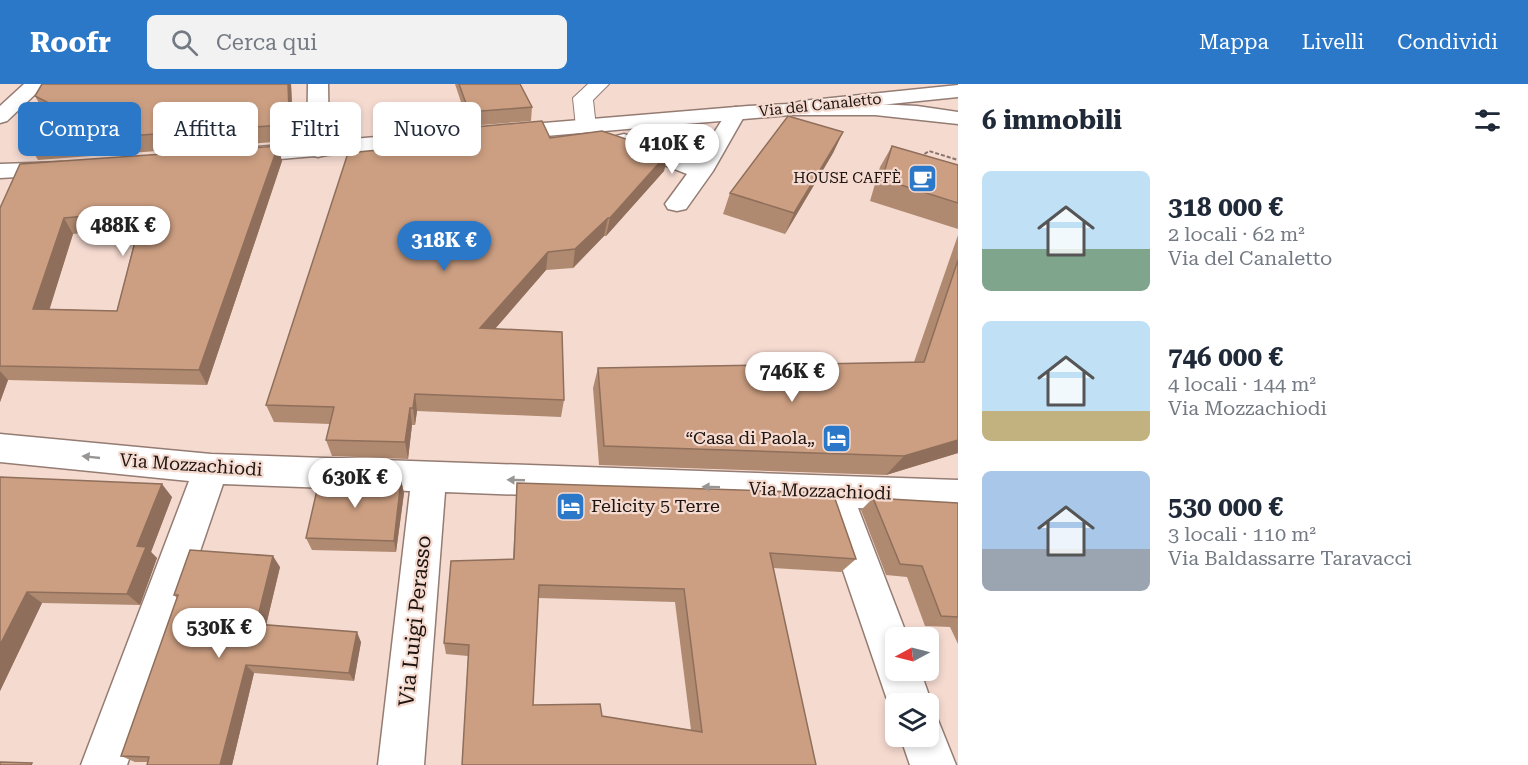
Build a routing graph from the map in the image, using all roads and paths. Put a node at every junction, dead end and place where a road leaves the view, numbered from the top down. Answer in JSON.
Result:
{"nodes":[{"id":1,"x":36,"y":84,"type":"edge"},
{"id":2,"x":318,"y":84,"type":"edge"},
{"id":3,"x":600,"y":84,"type":"edge"},
{"id":4,"x":958,"y":91,"type":"edge"},
{"id":5,"x":318,"y":102,"type":"edge"},
{"id":6,"x":771,"y":110,"type":"junction"},
{"id":7,"x":736,"y":113,"type":"junction"},
{"id":8,"x":0,"y":117,"type":"edge"},
{"id":9,"x":958,"y":118,"type":"edge"},
{"id":10,"x":586,"y":127,"type":"junction"},
{"id":11,"x":361,"y":146,"type":"edge"},
{"id":12,"x":270,"y":154,"type":"edge"},
{"id":13,"x":216,"y":158,"type":"edge"},
{"id":14,"x":958,"y":160,"type":"edge"},
{"id":15,"x":930,"y":164,"type":"edge"},
{"id":16,"x":84,"y":168,"type":"edge"},
{"id":17,"x":0,"y":171,"type":"edge"},
{"id":18,"x":701,"y":171,"type":"junction"},
{"id":19,"x":677,"y":204,"type":"dead end"},
{"id":20,"x":0,"y":448,"type":"edge"},
{"id":21,"x":212,"y":469,"type":"junction"},
{"id":22,"x":429,"y":477,"type":"junction"},
{"id":23,"x":834,"y":492,"type":"junction"},
{"id":24,"x":958,"y":496,"type":"edge"},
{"id":25,"x":885,"y":632,"type":"edge"},
{"id":26,"x":926,"y":747,"type":"edge"},
{"id":27,"x":104,"y":765,"type":"edge"},
{"id":28,"x":401,"y":765,"type":"edge"},
{"id":29,"x":933,"y":765,"type":"edge"}],
"edges":[{"from":1,"to":8,"type":"street"},
{"from":2,"to":5,"type":"street"},
{"from":3,"to":10,"type":"street"},
{"from":4,"to":6,"type":"street","name":"Via del Canaletto"},
{"from":6,"to":7,"type":"street","name":"Via del Canaletto"},
{"from":6,"to":9,"type":"street"},
{"from":7,"to":10,"type":"street","name":"Via del Canaletto"},
{"from":7,"to":18,"type":"street"},
{"from":10,"to":11,"type":"street","name":"Via del Canaletto"},
{"from":10,"to":18,"type":"street"},
{"from":12,"to":13,"type":"street","name":"Via del Canaletto"},
{"from":14,"to":15,"type":"path"},
{"from":16,"to":17,"type":"street"},
{"from":18,"to":19,"type":"street"},
{"from":21,"to":20,"type":"street","name":"Via Mozzachiodi","one_way":true},
{"from":21,"to":22,"type":"street","name":"Via Mozzachiodi"},
{"from":21,"to":27,"type":"street"},
{"from":23,"to":22,"type":"street","name":"Via Mozzachiodi","one_way":true},
{"from":22,"to":28,"type":"street","name":"Via Luigi Perasso"},
{"from":23,"to":24,"type":"street","name":"Via Mozzachiodi"},
{"from":23,"to":25,"type":"street"},
{"from":26,"to":29,"type":"street"}]}
